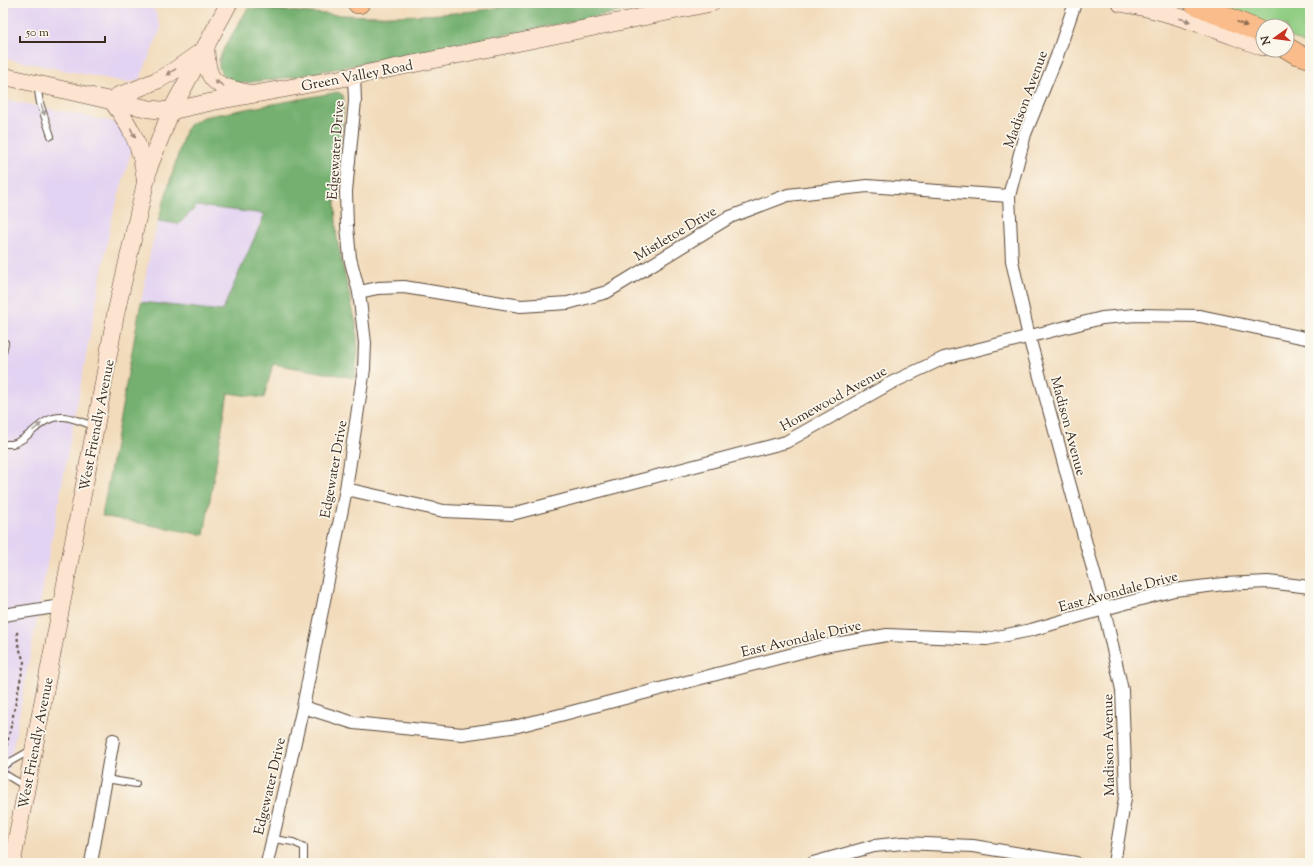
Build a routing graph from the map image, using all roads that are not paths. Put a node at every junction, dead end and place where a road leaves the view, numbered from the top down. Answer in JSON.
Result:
{"nodes":[{"id":1,"x":229,"y":3,"type":"edge"},
{"id":2,"x":711,"y":3,"type":"edge"},
{"id":3,"x":1075,"y":3,"type":"edge"},
{"id":4,"x":1120,"y":3,"type":"edge"},
{"id":5,"x":1194,"y":3,"type":"edge"},
{"id":6,"x":1255,"y":30,"type":"edge"},
{"id":7,"x":1255,"y":44,"type":"edge"},
{"id":8,"x":205,"y":48,"type":"junction"},
{"id":9,"x":3,"y":76,"type":"edge"},
{"id":10,"x":354,"y":76,"type":"junction"},
{"id":11,"x":37,"y":84,"type":"junction"},
{"id":12,"x":256,"y":94,"type":"junction"},
{"id":13,"x":112,"y":101,"type":"junction"},
{"id":14,"x":171,"y":111,"type":"junction"},
{"id":15,"x":51,"y":136,"type":"dead end"},
{"id":16,"x":145,"y":186,"type":"junction"},
{"id":17,"x":1009,"y":196,"type":"junction"},
{"id":18,"x":359,"y":292,"type":"junction"},
{"id":19,"x":1029,"y":337,"type":"junction"},
{"id":20,"x":1310,"y":339,"type":"edge"},
{"id":21,"x":5,"y":343,"type":"dead end"},
{"id":22,"x":3,"y":352,"type":"edge"},
{"id":23,"x":96,"y":427,"type":"junction"},
{"id":24,"x":3,"y":444,"type":"edge"},
{"id":25,"x":346,"y":489,"type":"junction"},
{"id":26,"x":1310,"y":587,"type":"edge"},
{"id":27,"x":61,"y":606,"type":"junction"},
{"id":28,"x":1104,"y":608,"type":"junction"},
{"id":29,"x":3,"y":615,"type":"edge"},
{"id":30,"x":303,"y":707,"type":"junction"},
{"id":31,"x":113,"y":740,"type":"dead end"},
{"id":32,"x":34,"y":748,"type":"junction"},
{"id":33,"x":3,"y":766,"type":"edge"},
{"id":34,"x":3,"y":773,"type":"edge"},
{"id":35,"x":106,"y":779,"type":"junction"},
{"id":36,"x":136,"y":784,"type":"dead end"},
{"id":37,"x":26,"y":787,"type":"junction"},
{"id":38,"x":273,"y":839,"type":"junction"},
{"id":39,"x":12,"y":863,"type":"edge"},
{"id":40,"x":91,"y":863,"type":"edge"},
{"id":41,"x":267,"y":863,"type":"edge"},
{"id":42,"x":304,"y":863,"type":"edge"},
{"id":43,"x":813,"y":863,"type":"edge"},
{"id":44,"x":1076,"y":863,"type":"edge"},
{"id":45,"x":1114,"y":863,"type":"edge"}],
"edges":[{"from":1,"to":8,"type":"main road","name":"West Friendly Avenue"},
{"from":2,"to":10,"type":"main road","name":"Green Valley Road"},
{"from":3,"to":17,"type":"street","name":"Madison Avenue"},
{"from":4,"to":7,"type":"main road","one_way":true},
{"from":5,"to":6,"type":"highway","one_way":true},
{"from":12,"to":8,"type":"main road","one_way":true},
{"from":8,"to":13,"type":"main road","one_way":true},
{"from":8,"to":14,"type":"main road","name":"West Friendly Avenue"},
{"from":9,"to":11,"type":"main road","name":"Green Valley Road"},
{"from":10,"to":12,"type":"main road","name":"Green Valley Road"},
{"from":10,"to":18,"type":"street","name":"Edgewater Drive"},
{"from":11,"to":13,"type":"main road","name":"Green Valley Road"},
{"from":11,"to":15,"type":"lane","one_way":true},
{"from":12,"to":14,"type":"main road","name":"Green Valley Road"},
{"from":13,"to":14,"type":"main road","name":"Green Valley Road"},
{"from":13,"to":16,"type":"main road","one_way":true},
{"from":14,"to":16,"type":"main road","name":"West Friendly Avenue"},
{"from":16,"to":23,"type":"main road","name":"West Friendly Avenue"},
{"from":17,"to":18,"type":"street","name":"Mistletoe Drive"},
{"from":17,"to":19,"type":"street","name":"Madison Avenue"},
{"from":18,"to":25,"type":"street","name":"Edgewater Drive"},
{"from":19,"to":20,"type":"street","name":"Homewood Avenue"},
{"from":19,"to":25,"type":"street","name":"Homewood Avenue"},
{"from":19,"to":28,"type":"street","name":"Madison Avenue"},
{"from":21,"to":22,"type":"lane"},
{"from":24,"to":23,"type":"lane","one_way":true},
{"from":23,"to":27,"type":"main road","name":"West Friendly Avenue"},
{"from":25,"to":30,"type":"street","name":"Edgewater Drive"},
{"from":26,"to":28,"type":"street","name":"East Avondale Drive"},
{"from":27,"to":29,"type":"street"},
{"from":27,"to":32,"type":"main road","name":"West Friendly Avenue"},
{"from":28,"to":30,"type":"street","name":"East Avondale Drive"},
{"from":28,"to":45,"type":"street","name":"Madison Avenue"},
{"from":30,"to":38,"type":"street","name":"Edgewater Drive"},
{"from":31,"to":35,"type":"street"},
{"from":32,"to":33,"type":"lane"},
{"from":32,"to":37,"type":"main road","name":"West Friendly Avenue"},
{"from":34,"to":37,"type":"lane"},
{"from":35,"to":36,"type":"lane"},
{"from":35,"to":40,"type":"street"},
{"from":37,"to":39,"type":"main road","name":"West Friendly Avenue"},
{"from":38,"to":41,"type":"street","name":"Edgewater Drive"},
{"from":38,"to":42,"type":"lane"},
{"from":43,"to":44,"type":"street"}]}
